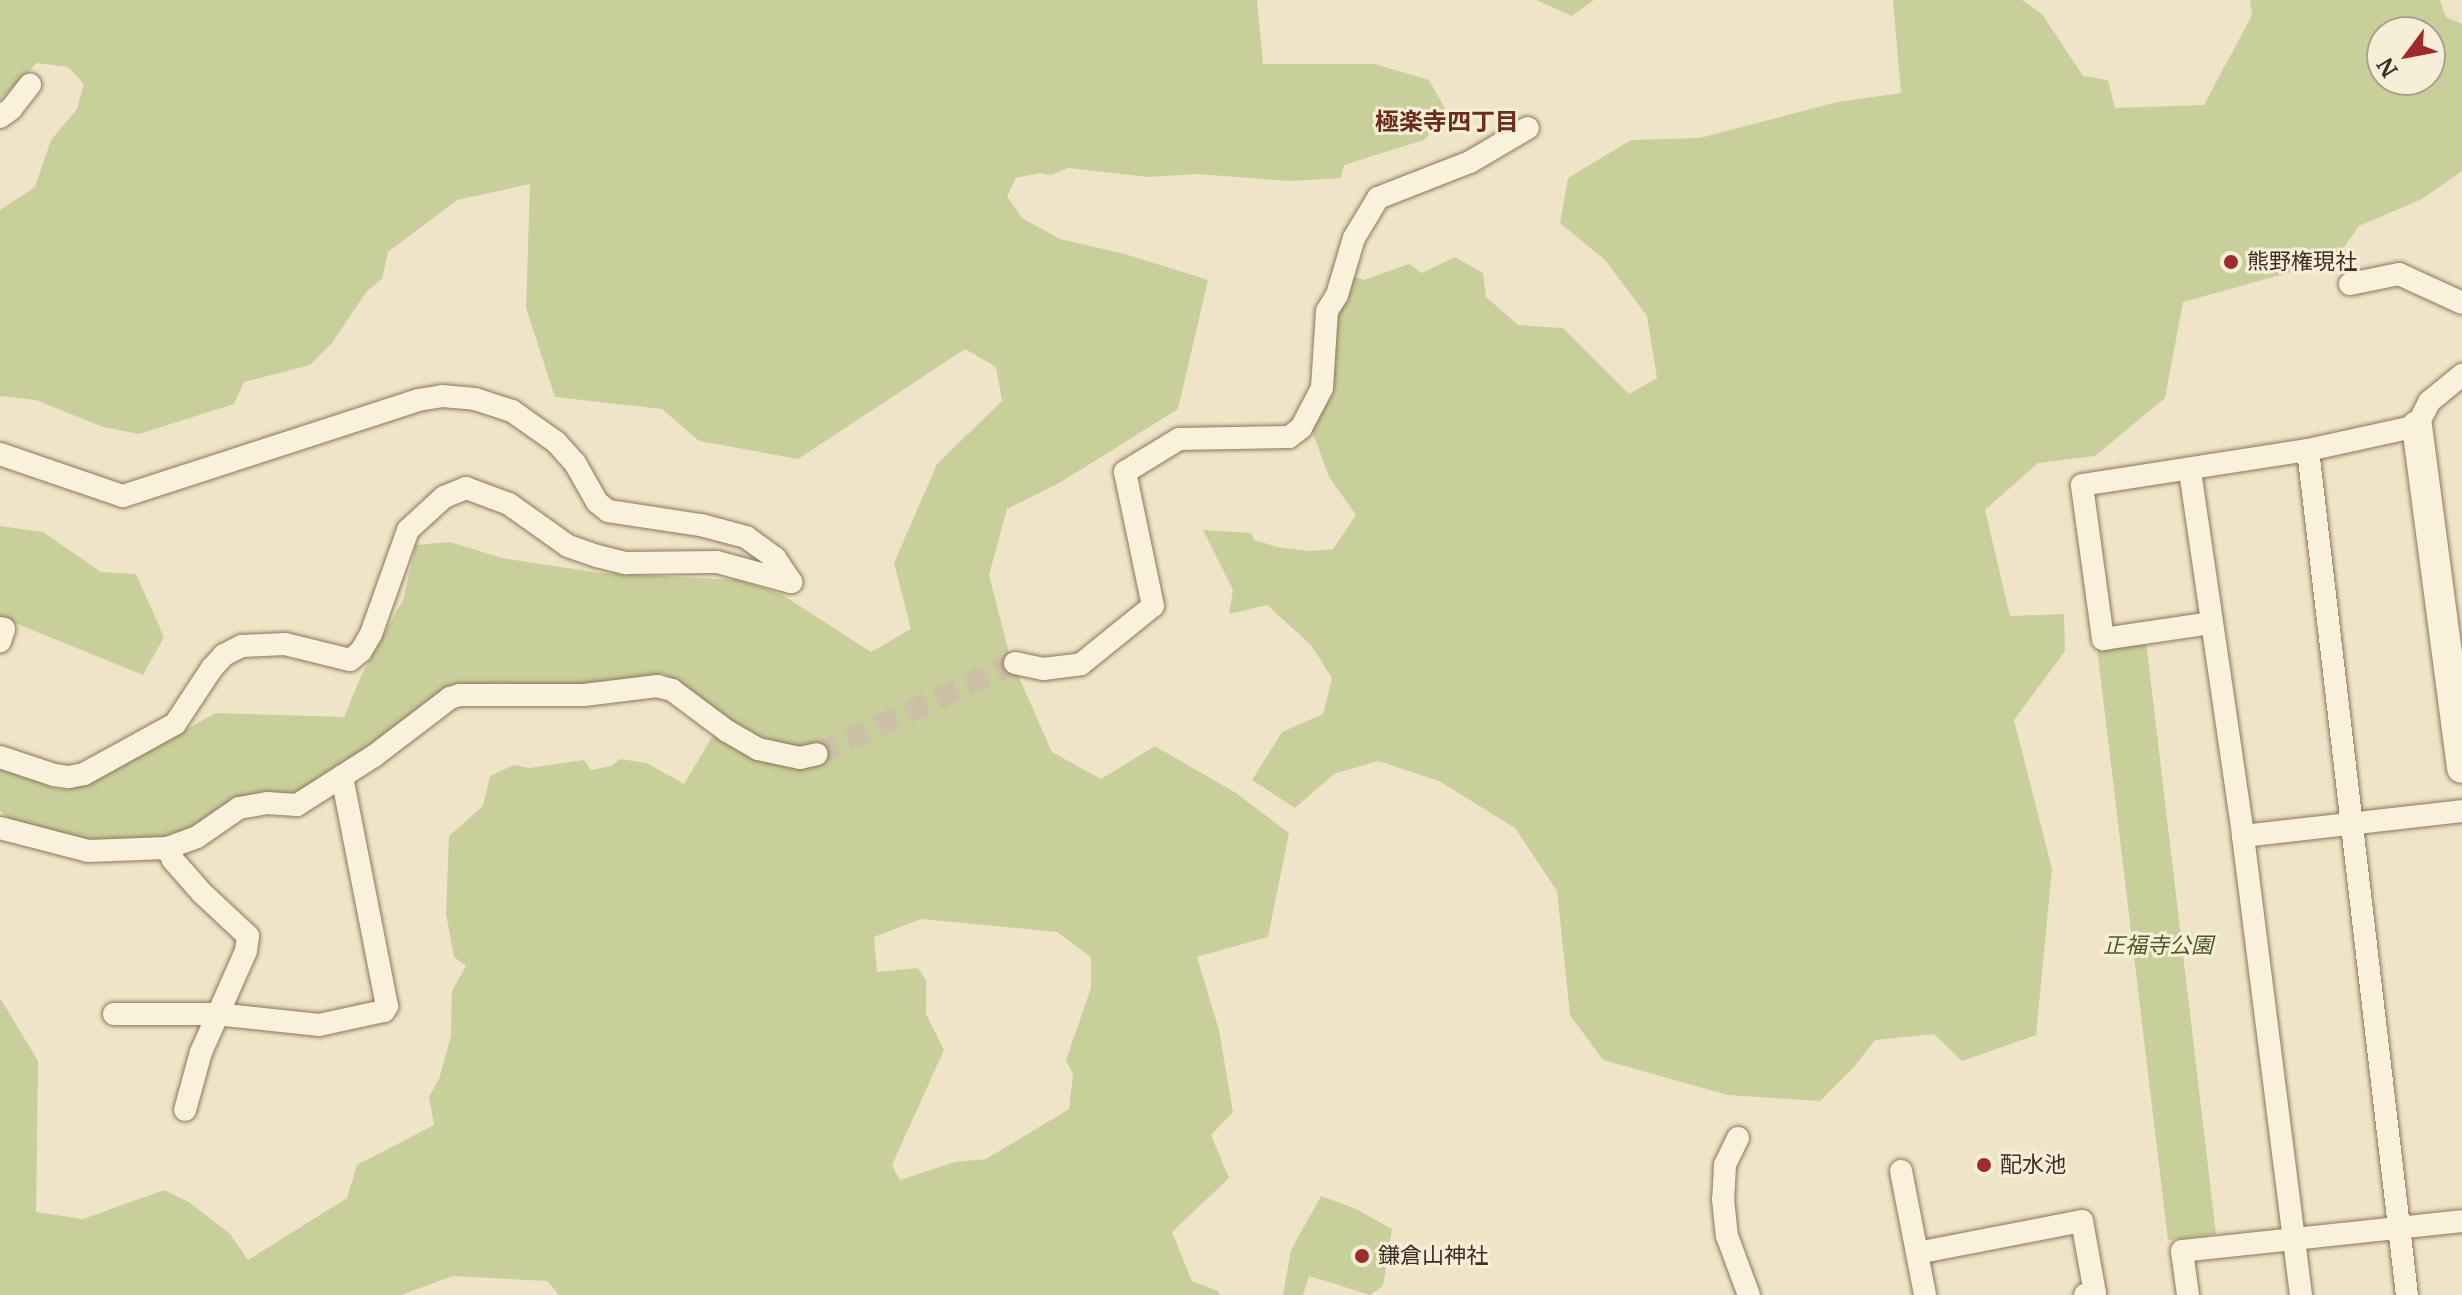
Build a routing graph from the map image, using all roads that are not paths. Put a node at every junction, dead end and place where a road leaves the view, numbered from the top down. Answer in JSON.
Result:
{"nodes":[{"id":1,"x":30,"y":85,"type":"dead end"},
{"id":2,"x":0,"y":117,"type":"edge"},
{"id":3,"x":1528,"y":128,"type":"dead end"},
{"id":4,"x":2350,"y":284,"type":"dead end"},
{"id":5,"x":2462,"y":303,"type":"edge"},
{"id":6,"x":2462,"y":375,"type":"edge"},
{"id":7,"x":2417,"y":426,"type":"junction"},
{"id":8,"x":2308,"y":450,"type":"junction"},
{"id":9,"x":0,"y":454,"type":"edge"},
{"id":10,"x":2190,"y":471,"type":"junction"},
{"id":11,"x":2211,"y":623,"type":"junction"},
{"id":12,"x":0,"y":628,"type":"edge"},
{"id":13,"x":0,"y":641,"type":"edge"},
{"id":14,"x":1015,"y":663,"type":"tunnel mouth"},
{"id":15,"x":2456,"y":675,"type":"edge"},
{"id":16,"x":817,"y":754,"type":"tunnel mouth"},
{"id":17,"x":0,"y":757,"type":"edge"},
{"id":18,"x":2462,"y":768,"type":"edge"},
{"id":19,"x":342,"y":776,"type":"junction"},
{"id":20,"x":2462,"y":811,"type":"edge"},
{"id":21,"x":2352,"y":824,"type":"junction"},
{"id":22,"x":0,"y":828,"type":"edge"},
{"id":23,"x":2243,"y":836,"type":"junction"},
{"id":24,"x":167,"y":848,"type":"junction"},
{"id":25,"x":114,"y":1014,"type":"dead end"},
{"id":26,"x":216,"y":1014,"type":"junction"},
{"id":27,"x":185,"y":1110,"type":"dead end"},
{"id":28,"x":1738,"y":1138,"type":"dead end"},
{"id":29,"x":1901,"y":1171,"type":"dead end"},
{"id":30,"x":2462,"y":1221,"type":"edge"},
{"id":31,"x":2399,"y":1228,"type":"junction"},
{"id":32,"x":2295,"y":1239,"type":"junction"},
{"id":33,"x":1917,"y":1253,"type":"junction"},
{"id":34,"x":1749,"y":1295,"type":"edge"},
{"id":35,"x":1925,"y":1295,"type":"edge"},
{"id":36,"x":2085,"y":1295,"type":"edge"},
{"id":37,"x":2188,"y":1295,"type":"edge"},
{"id":38,"x":2301,"y":1295,"type":"edge"},
{"id":39,"x":2407,"y":1295,"type":"edge"}],
"edges":[{"from":1,"to":2,"type":"street"},
{"from":3,"to":14,"type":"street"},
{"from":4,"to":5,"type":"street"},
{"from":6,"to":7,"type":"street"},
{"from":7,"to":8,"type":"street"},
{"from":7,"to":15,"type":"street"},
{"from":8,"to":10,"type":"street"},
{"from":8,"to":21,"type":"street"},
{"from":9,"to":17,"type":"street"},
{"from":10,"to":11,"type":"street"},
{"from":10,"to":11,"type":"street"},
{"from":11,"to":23,"type":"street"},
{"from":12,"to":13,"type":"street"},
{"from":15,"to":18,"type":"street"},
{"from":16,"to":19,"type":"street"},
{"from":19,"to":24,"type":"street"},
{"from":19,"to":26,"type":"street"},
{"from":20,"to":21,"type":"street"},
{"from":21,"to":23,"type":"street"},
{"from":21,"to":31,"type":"street"},
{"from":22,"to":24,"type":"street"},
{"from":23,"to":32,"type":"street"},
{"from":24,"to":26,"type":"street"},
{"from":25,"to":26,"type":"street"},
{"from":26,"to":27,"type":"street"},
{"from":28,"to":34,"type":"street"},
{"from":29,"to":33,"type":"street"},
{"from":30,"to":31,"type":"street"},
{"from":31,"to":32,"type":"street"},
{"from":31,"to":39,"type":"street"},
{"from":32,"to":37,"type":"street"},
{"from":32,"to":38,"type":"street"},
{"from":33,"to":35,"type":"street"},
{"from":33,"to":36,"type":"street"}]}
